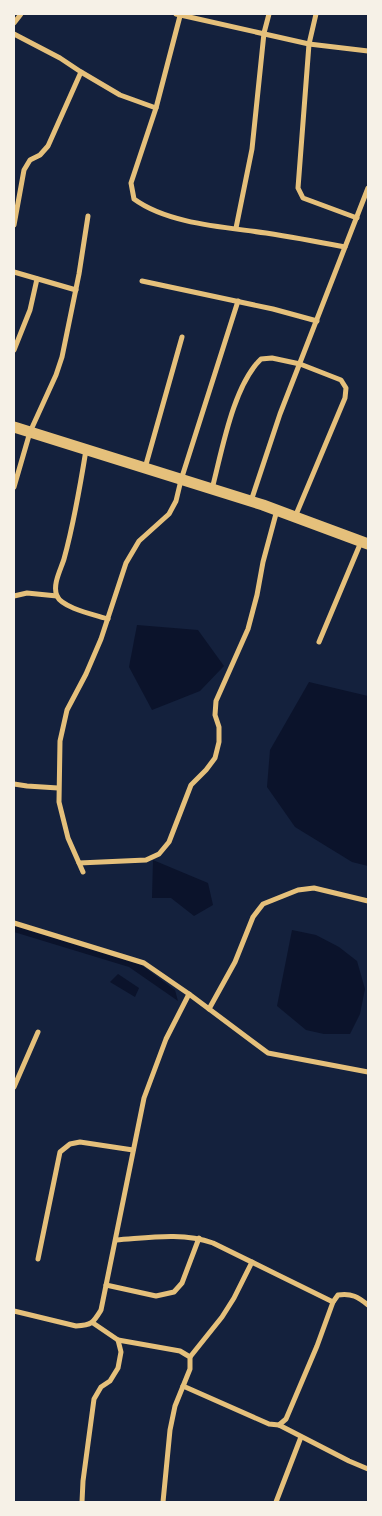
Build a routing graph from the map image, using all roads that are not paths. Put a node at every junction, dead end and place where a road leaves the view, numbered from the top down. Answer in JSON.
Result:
{"nodes":[{"id":1,"x":21,"y":14,"type":"edge"},
{"id":2,"x":269,"y":14,"type":"edge"},
{"id":3,"x":316,"y":14,"type":"edge"},
{"id":4,"x":178,"y":15,"type":"edge"},
{"id":5,"x":14,"y":23,"type":"edge"},
{"id":6,"x":264,"y":33,"type":"junction"},
{"id":7,"x":14,"y":34,"type":"edge"},
{"id":8,"x":309,"y":44,"type":"junction"},
{"id":9,"x":368,"y":51,"type":"edge"},
{"id":10,"x":81,"y":72,"type":"junction"},
{"id":11,"x":156,"y":108,"type":"junction"},
{"id":12,"x":368,"y":188,"type":"edge"},
{"id":13,"x":367,"y":197,"type":"edge"},
{"id":14,"x":88,"y":216,"type":"dead end"},
{"id":15,"x":357,"y":218,"type":"junction"},
{"id":16,"x":14,"y":225,"type":"edge"},
{"id":17,"x":236,"y":228,"type":"junction"},
{"id":18,"x":345,"y":247,"type":"junction"},
{"id":19,"x":14,"y":272,"type":"edge"},
{"id":20,"x":37,"y":279,"type":"junction"},
{"id":21,"x":142,"y":281,"type":"dead end"},
{"id":22,"x":76,"y":290,"type":"junction"},
{"id":23,"x":238,"y":301,"type":"junction"},
{"id":24,"x":317,"y":321,"type":"junction"},
{"id":25,"x":182,"y":337,"type":"dead end"},
{"id":26,"x":14,"y":350,"type":"edge"},
{"id":27,"x":300,"y":364,"type":"junction"},
{"id":28,"x":14,"y":427,"type":"edge"},
{"id":29,"x":30,"y":432,"type":"junction"},
{"id":30,"x":86,"y":450,"type":"junction"},
{"id":31,"x":145,"y":468,"type":"junction"},
{"id":32,"x":181,"y":480,"type":"junction"},
{"id":33,"x":14,"y":487,"type":"edge"},
{"id":34,"x":212,"y":489,"type":"junction"},
{"id":35,"x":251,"y":502,"type":"junction"},
{"id":36,"x":277,"y":510,"type":"junction"},
{"id":37,"x":295,"y":517,"type":"junction"},
{"id":38,"x":365,"y":543,"type":"edge"},
{"id":39,"x":14,"y":596,"type":"edge"},
{"id":40,"x":57,"y":596,"type":"junction"},
{"id":41,"x":108,"y":619,"type":"junction"},
{"id":42,"x":319,"y":642,"type":"dead end"},
{"id":43,"x":14,"y":784,"type":"edge"},
{"id":44,"x":58,"y":788,"type":"junction"},
{"id":45,"x":79,"y":864,"type":"junction"},
{"id":46,"x":83,"y":872,"type":"dead end"},
{"id":47,"x":368,"y":901,"type":"edge"},
{"id":48,"x":14,"y":923,"type":"edge"},
{"id":49,"x":189,"y":994,"type":"junction"},
{"id":50,"x":209,"y":1009,"type":"junction"},
{"id":51,"x":38,"y":1032,"type":"dead end"},
{"id":52,"x":368,"y":1072,"type":"edge"},
{"id":53,"x":14,"y":1087,"type":"edge"},
{"id":54,"x":133,"y":1150,"type":"junction"},
{"id":55,"x":199,"y":1238,"type":"junction"},
{"id":56,"x":116,"y":1240,"type":"junction"},
{"id":57,"x":38,"y":1259,"type":"dead end"},
{"id":58,"x":252,"y":1262,"type":"junction"},
{"id":59,"x":106,"y":1285,"type":"junction"},
{"id":60,"x":333,"y":1302,"type":"junction"},
{"id":61,"x":368,"y":1305,"type":"edge"},
{"id":62,"x":14,"y":1311,"type":"edge"},
{"id":63,"x":93,"y":1322,"type":"junction"},
{"id":64,"x":118,"y":1340,"type":"junction"},
{"id":65,"x":190,"y":1358,"type":"junction"},
{"id":66,"x":183,"y":1386,"type":"junction"},
{"id":67,"x":279,"y":1426,"type":"junction"},
{"id":68,"x":301,"y":1436,"type":"junction"},
{"id":69,"x":368,"y":1468,"type":"edge"},
{"id":70,"x":82,"y":1502,"type":"edge"},
{"id":71,"x":163,"y":1502,"type":"edge"},
{"id":72,"x":276,"y":1502,"type":"edge"}],
"edges":[{"from":1,"to":5,"type":"street"},
{"from":2,"to":6,"type":"street"},
{"from":3,"to":8,"type":"street"},
{"from":4,"to":6,"type":"street"},
{"from":4,"to":11,"type":"street"},
{"from":6,"to":8,"type":"street"},
{"from":6,"to":17,"type":"street"},
{"from":7,"to":10,"type":"street"},
{"from":8,"to":9,"type":"street"},
{"from":8,"to":15,"type":"street"},
{"from":10,"to":11,"type":"street"},
{"from":10,"to":16,"type":"street"},
{"from":11,"to":17,"type":"street"},
{"from":12,"to":13,"type":"street"},
{"from":13,"to":15,"type":"street"},
{"from":14,"to":22,"type":"street"},
{"from":15,"to":18,"type":"street"},
{"from":17,"to":18,"type":"street"},
{"from":18,"to":24,"type":"street"},
{"from":19,"to":20,"type":"street"},
{"from":20,"to":22,"type":"street"},
{"from":20,"to":26,"type":"street"},
{"from":21,"to":23,"type":"street"},
{"from":22,"to":29,"type":"street"},
{"from":23,"to":24,"type":"street"},
{"from":23,"to":32,"type":"street"},
{"from":24,"to":27,"type":"street"},
{"from":25,"to":31,"type":"street"},
{"from":27,"to":34,"type":"street"},
{"from":27,"to":35,"type":"street"},
{"from":27,"to":37,"type":"street"},
{"from":28,"to":29,"type":"main road"},
{"from":29,"to":30,"type":"main road"},
{"from":29,"to":33,"type":"street"},
{"from":30,"to":31,"type":"main road"},
{"from":30,"to":40,"type":"street"},
{"from":31,"to":32,"type":"main road"},
{"from":32,"to":34,"type":"main road"},
{"from":32,"to":41,"type":"street"},
{"from":34,"to":35,"type":"main road"},
{"from":35,"to":36,"type":"main road"},
{"from":36,"to":37,"type":"main road"},
{"from":36,"to":45,"type":"street"},
{"from":37,"to":38,"type":"main road"},
{"from":38,"to":42,"type":"street"},
{"from":39,"to":40,"type":"street"},
{"from":40,"to":41,"type":"street"},
{"from":41,"to":44,"type":"street"},
{"from":43,"to":44,"type":"street"},
{"from":44,"to":45,"type":"street"},
{"from":45,"to":46,"type":"street"},
{"from":47,"to":50,"type":"street"},
{"from":48,"to":49,"type":"street"},
{"from":49,"to":50,"type":"street"},
{"from":49,"to":54,"type":"street"},
{"from":50,"to":52,"type":"street"},
{"from":51,"to":53,"type":"street"},
{"from":54,"to":56,"type":"street"},
{"from":54,"to":57,"type":"street"},
{"from":55,"to":56,"type":"street"},
{"from":55,"to":58,"type":"street"},
{"from":55,"to":59,"type":"street"},
{"from":56,"to":59,"type":"street"},
{"from":58,"to":60,"type":"street"},
{"from":58,"to":65,"type":"street"},
{"from":59,"to":63,"type":"street"},
{"from":60,"to":61,"type":"street"},
{"from":60,"to":67,"type":"street"},
{"from":62,"to":63,"type":"street"},
{"from":63,"to":64,"type":"street"},
{"from":64,"to":65,"type":"street"},
{"from":64,"to":70,"type":"street"},
{"from":65,"to":66,"type":"street"},
{"from":66,"to":67,"type":"street"},
{"from":66,"to":71,"type":"street"},
{"from":67,"to":68,"type":"street"},
{"from":68,"to":69,"type":"street"},
{"from":68,"to":72,"type":"street"}]}
